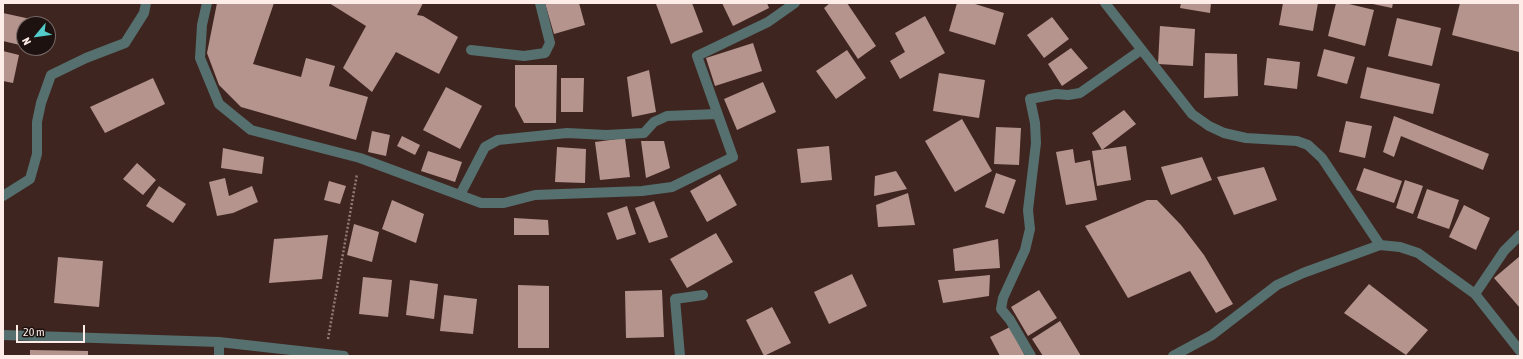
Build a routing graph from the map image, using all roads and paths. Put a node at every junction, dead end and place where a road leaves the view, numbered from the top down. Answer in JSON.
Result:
{"nodes":[{"id":1,"x":146,"y":3,"type":"edge"},
{"id":2,"x":207,"y":3,"type":"edge"},
{"id":3,"x":540,"y":3,"type":"edge"},
{"id":4,"x":795,"y":3,"type":"edge"},
{"id":5,"x":1105,"y":3,"type":"edge"},
{"id":6,"x":471,"y":50,"type":"dead end"},
{"id":7,"x":1141,"y":50,"type":"junction"},
{"id":8,"x":717,"y":114,"type":"junction"},
{"id":9,"x":360,"y":158,"type":"junction"},
{"id":10,"x":460,"y":195,"type":"junction"},
{"id":11,"x":3,"y":196,"type":"edge"},
{"id":12,"x":1520,"y":235,"type":"edge"},
{"id":13,"x":1380,"y":245,"type":"junction"},
{"id":14,"x":1475,"y":294,"type":"junction"},
{"id":15,"x":703,"y":296,"type":"dead end"},
{"id":16,"x":3,"y":336,"type":"edge"},
{"id":17,"x":219,"y":342,"type":"junction"},
{"id":18,"x":1520,"y":351,"type":"edge"},
{"id":19,"x":326,"y":355,"type":"junction"},
{"id":20,"x":219,"y":356,"type":"edge"},
{"id":21,"x":344,"y":356,"type":"edge"},
{"id":22,"x":680,"y":356,"type":"edge"},
{"id":23,"x":1031,"y":356,"type":"edge"},
{"id":24,"x":1173,"y":356,"type":"edge"}],
"edges":[{"from":1,"to":11,"type":"street"},
{"from":2,"to":9,"type":"street"},
{"from":3,"to":6,"type":"street"},
{"from":4,"to":8,"type":"street"},
{"from":5,"to":7,"type":"street"},
{"from":7,"to":13,"type":"street"},
{"from":7,"to":23,"type":"street"},
{"from":8,"to":10,"type":"street"},
{"from":8,"to":10,"type":"street"},
{"from":9,"to":10,"type":"street"},
{"from":9,"to":19,"type":"path"},
{"from":12,"to":14,"type":"street"},
{"from":13,"to":14,"type":"street"},
{"from":13,"to":24,"type":"street"},
{"from":14,"to":18,"type":"street"},
{"from":15,"to":22,"type":"street"},
{"from":16,"to":17,"type":"street"},
{"from":17,"to":19,"type":"street"},
{"from":17,"to":20,"type":"street"},
{"from":19,"to":21,"type":"street"}]}
